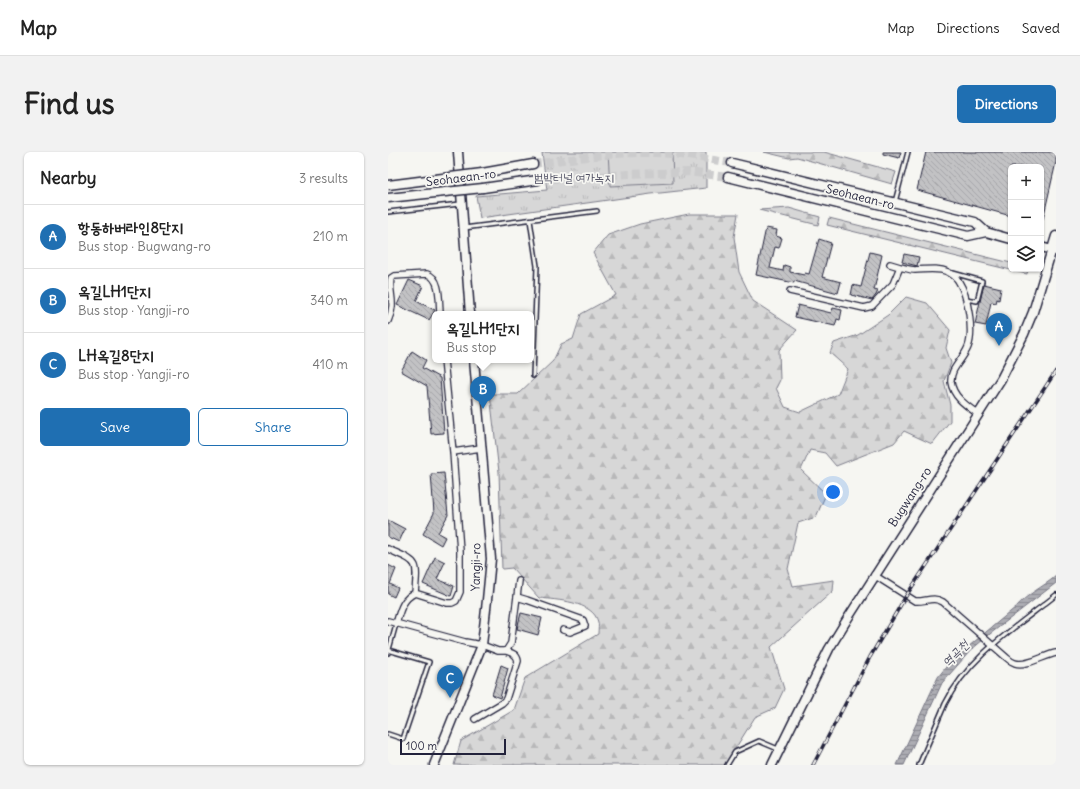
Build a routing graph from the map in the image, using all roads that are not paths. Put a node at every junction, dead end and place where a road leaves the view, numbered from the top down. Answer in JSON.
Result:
{"nodes":[{"id":1,"x":458,"y":152,"type":"edge"},
{"id":2,"x":908,"y":152,"type":"edge"},
{"id":3,"x":732,"y":163,"type":"tunnel mouth"},
{"id":4,"x":533,"y":164,"type":"tunnel mouth"},
{"id":5,"x":728,"y":177,"type":"tunnel mouth"},
{"id":6,"x":538,"y":180,"type":"tunnel mouth"},
{"id":7,"x":388,"y":185,"type":"edge"},
{"id":8,"x":388,"y":198,"type":"edge"},
{"id":9,"x":894,"y":203,"type":"junction"},
{"id":10,"x":462,"y":204,"type":"junction"},
{"id":11,"x":597,"y":211,"type":"dead end"},
{"id":12,"x":388,"y":212,"type":"edge"},
{"id":13,"x":530,"y":220,"type":"junction"},
{"id":14,"x":464,"y":228,"type":"junction"},
{"id":15,"x":986,"y":232,"type":"junction"},
{"id":16,"x":1056,"y":236,"type":"edge"},
{"id":17,"x":1008,"y":238,"type":"edge"},
{"id":18,"x":1044,"y":248,"type":"edge"},
{"id":19,"x":1054,"y":250,"type":"edge"},
{"id":20,"x":890,"y":264,"type":"dead end"},
{"id":21,"x":900,"y":267,"type":"junction"},
{"id":22,"x":947,"y":272,"type":"junction"},
{"id":23,"x":790,"y":291,"type":"dead end"},
{"id":24,"x":966,"y":300,"type":"junction"},
{"id":25,"x":440,"y":311,"type":"edge"},
{"id":26,"x":470,"y":311,"type":"edge"},
{"id":27,"x":388,"y":321,"type":"edge"},
{"id":28,"x":534,"y":348,"type":"edge"},
{"id":29,"x":444,"y":363,"type":"edge"},
{"id":30,"x":474,"y":363,"type":"edge"},
{"id":31,"x":533,"y":363,"type":"edge"},
{"id":32,"x":533,"y":376,"type":"dead end"},
{"id":33,"x":978,"y":414,"type":"junction"},
{"id":34,"x":481,"y":448,"type":"junction"},
{"id":35,"x":453,"y":452,"type":"junction"},
{"id":36,"x":388,"y":549,"type":"edge"},
{"id":37,"x":874,"y":576,"type":"junction"},
{"id":38,"x":519,"y":581,"type":"dead end"},
{"id":39,"x":415,"y":593,"type":"junction"},
{"id":40,"x":1056,"y":595,"type":"edge"},
{"id":41,"x":516,"y":597,"type":"junction"},
{"id":42,"x":388,"y":621,"type":"edge"},
{"id":43,"x":396,"y":624,"type":"junction"},
{"id":44,"x":563,"y":630,"type":"dead end"},
{"id":45,"x":482,"y":645,"type":"junction"},
{"id":46,"x":993,"y":646,"type":"junction"},
{"id":47,"x":388,"y":651,"type":"edge"},
{"id":48,"x":506,"y":651,"type":"junction"},
{"id":49,"x":1056,"y":652,"type":"edge"},
{"id":50,"x":475,"y":720,"type":"dead end"},
{"id":51,"x":388,"y":734,"type":"edge"},
{"id":52,"x":779,"y":750,"type":"junction"},
{"id":53,"x":434,"y":765,"type":"edge"},
{"id":54,"x":727,"y":765,"type":"edge"},
{"id":55,"x":772,"y":765,"type":"edge"},
{"id":56,"x":919,"y":765,"type":"edge"}],
"edges":[{"from":1,"to":10,"type":"main road"},
{"from":2,"to":9,"type":"lane"},
{"from":3,"to":9,"type":"main road","name":"Seohaean-ro"},
{"from":4,"to":7,"type":"main road","name":"Seohaean-ro","bridge":true},
{"from":5,"to":15,"type":"main road","name":"Seohaean-ro"},
{"from":6,"to":8,"type":"main road","name":"Seohaean-ro","bridge":true},
{"from":9,"to":15,"type":"main road","name":"Seohaean-ro"},
{"from":10,"to":12,"type":"lane"},
{"from":10,"to":14,"type":"main road"},
{"from":11,"to":13,"type":"lane"},
{"from":13,"to":14,"type":"lane"},
{"from":13,"to":28,"type":"lane"},
{"from":14,"to":26,"type":"main road"},
{"from":15,"to":17,"type":"main road","name":"Seohaean-ro"},
{"from":16,"to":19,"type":"main road","name":"Bugwang-ro"},
{"from":18,"to":19,"type":"main road"},
{"from":19,"to":33,"type":"main road","name":"Bugwang-ro"},
{"from":20,"to":21,"type":"street"},
{"from":21,"to":22,"type":"street"},
{"from":21,"to":23,"type":"street"},
{"from":22,"to":24,"type":"street"},
{"from":22,"to":24,"type":"lane"},
{"from":24,"to":33,"type":"street"},
{"from":25,"to":27,"type":"street"},
{"from":29,"to":35,"type":"street"},
{"from":30,"to":34,"type":"main road","name":"Yangji-ro"},
{"from":31,"to":32,"type":"lane"},
{"from":33,"to":37,"type":"main road","name":"Bugwang-ro"},
{"from":34,"to":35,"type":"street"},
{"from":34,"to":45,"type":"main road","name":"Yangji-ro"},
{"from":35,"to":39,"type":"street"},
{"from":36,"to":39,"type":"street"},
{"from":37,"to":46,"type":"street"},
{"from":37,"to":52,"type":"main road","name":"Bugwang-ro"},
{"from":38,"to":41,"type":"street"},
{"from":39,"to":43,"type":"street"},
{"from":40,"to":46,"type":"lane"},
{"from":41,"to":44,"type":"street"},
{"from":41,"to":48,"type":"street"},
{"from":42,"to":43,"type":"street"},
{"from":43,"to":45,"type":"street"},
{"from":43,"to":47,"type":"lane"},
{"from":45,"to":48,"type":"street"},
{"from":45,"to":53,"type":"main road","name":"Yangji-ro"},
{"from":46,"to":49,"type":"street"},
{"from":46,"to":56,"type":"lane"},
{"from":47,"to":51,"type":"lane"},
{"from":48,"to":50,"type":"street"},
{"from":52,"to":54,"type":"lane"},
{"from":52,"to":55,"type":"main road","name":"Bugwang-ro"}]}
